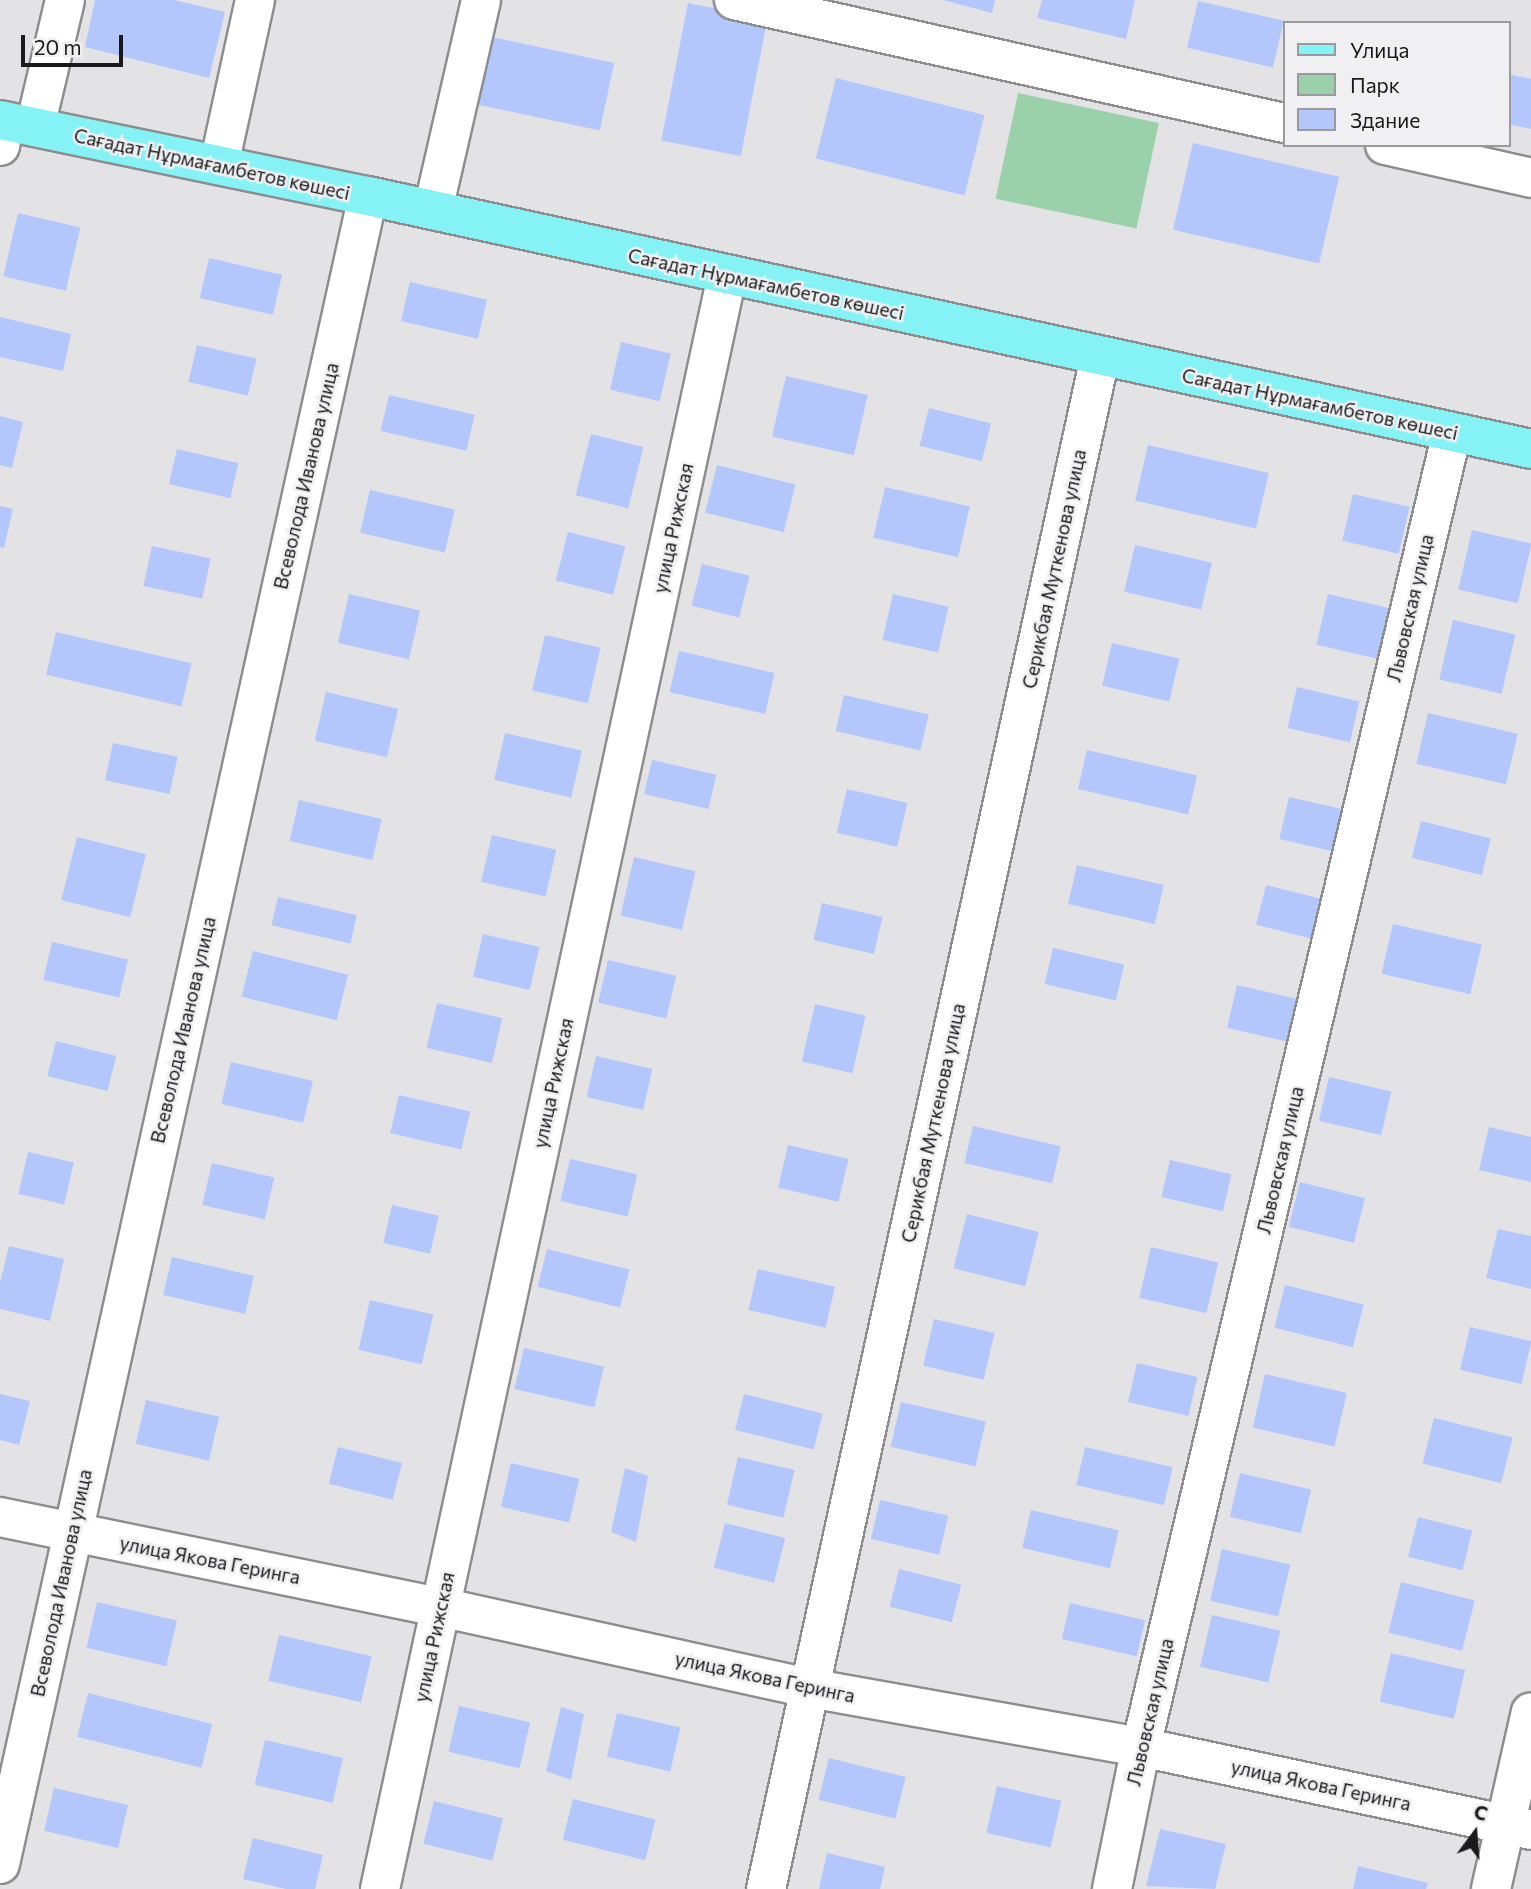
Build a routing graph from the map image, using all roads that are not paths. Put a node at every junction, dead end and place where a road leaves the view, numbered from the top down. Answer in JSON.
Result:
{"nodes":[{"id":1,"x":65,"y":0,"type":"edge"},
{"id":2,"x":255,"y":0,"type":"edge"},
{"id":3,"x":481,"y":0,"type":"edge"},
{"id":4,"x":734,"y":0,"type":"edge"},
{"id":5,"x":1282,"y":123,"type":"edge"},
{"id":6,"x":10,"y":129,"type":"edge"},
{"id":7,"x":1394,"y":147,"type":"edge"},
{"id":8,"x":219,"y":165,"type":"junction"},
{"id":9,"x":1531,"y":178,"type":"edge"},
{"id":10,"x":368,"y":196,"type":"junction"},
{"id":11,"x":433,"y":210,"type":"junction"},
{"id":12,"x":727,"y":276,"type":"junction"},
{"id":13,"x":1100,"y":357,"type":"junction"},
{"id":14,"x":1452,"y":432,"type":"junction"},
{"id":15,"x":1531,"y":449,"type":"edge"},
{"id":16,"x":0,"y":1517,"type":"edge"},
{"id":17,"x":71,"y":1532,"type":"junction"},
{"id":18,"x":440,"y":1607,"type":"junction"},
{"id":19,"x":809,"y":1688,"type":"junction"},
{"id":20,"x":1531,"y":1712,"type":"edge"},
{"id":21,"x":1141,"y":1747,"type":"junction"},
{"id":22,"x":1519,"y":1828,"type":"edge"},
{"id":23,"x":0,"y":1864,"type":"edge"},
{"id":24,"x":380,"y":1889,"type":"edge"},
{"id":25,"x":766,"y":1889,"type":"edge"},
{"id":26,"x":1112,"y":1889,"type":"edge"},
{"id":27,"x":1491,"y":1889,"type":"edge"}],
"edges":[{"from":1,"to":6,"type":"street"},
{"from":2,"to":8,"type":"street"},
{"from":3,"to":11,"type":"street"},
{"from":4,"to":5,"type":"street"},
{"from":6,"to":8,"type":"main road","name":"Сағадат Нұрмағамбетов көшесі"},
{"from":7,"to":9,"type":"street"},
{"from":8,"to":10,"type":"main road","name":"Сағадат Нұрмағамбетов көшесі"},
{"from":10,"to":11,"type":"main road","name":"Сағадат Нұрмағамбетов көшесі"},
{"from":10,"to":17,"type":"street","name":"Всеволода Иванова улица"},
{"from":11,"to":12,"type":"main road","name":"Сағадат Нұрмағамбетов көшесі"},
{"from":12,"to":13,"type":"main road","name":"Сағадат Нұрмағамбетов көшесі"},
{"from":12,"to":18,"type":"street","name":"улица Рижская"},
{"from":13,"to":14,"type":"main road","name":"Сағадат Нұрмағамбетов көшесі"},
{"from":13,"to":19,"type":"street","name":"Серикбая Муткенова улица"},
{"from":14,"to":15,"type":"main road","name":"Сағадат Нұрмағамбетов көшесі"},
{"from":14,"to":21,"type":"street","name":"Львовская улица"},
{"from":16,"to":17,"type":"street","name":"улица Якова Геринга"},
{"from":17,"to":18,"type":"street","name":"улица Якова Геринга"},
{"from":17,"to":23,"type":"street","name":"Всеволода Иванова улица"},
{"from":18,"to":19,"type":"street","name":"улица Якова Геринга"},
{"from":18,"to":24,"type":"street","name":"улица Рижская"},
{"from":19,"to":21,"type":"street","name":"улица Якова Геринга"},
{"from":19,"to":25,"type":"street","name":"Серикбая Муткенова улица"},
{"from":20,"to":22,"type":"street"},
{"from":21,"to":22,"type":"street","name":"улица Якова Геринга"},
{"from":21,"to":26,"type":"street","name":"Львовская улица"},
{"from":22,"to":27,"type":"street"}]}
